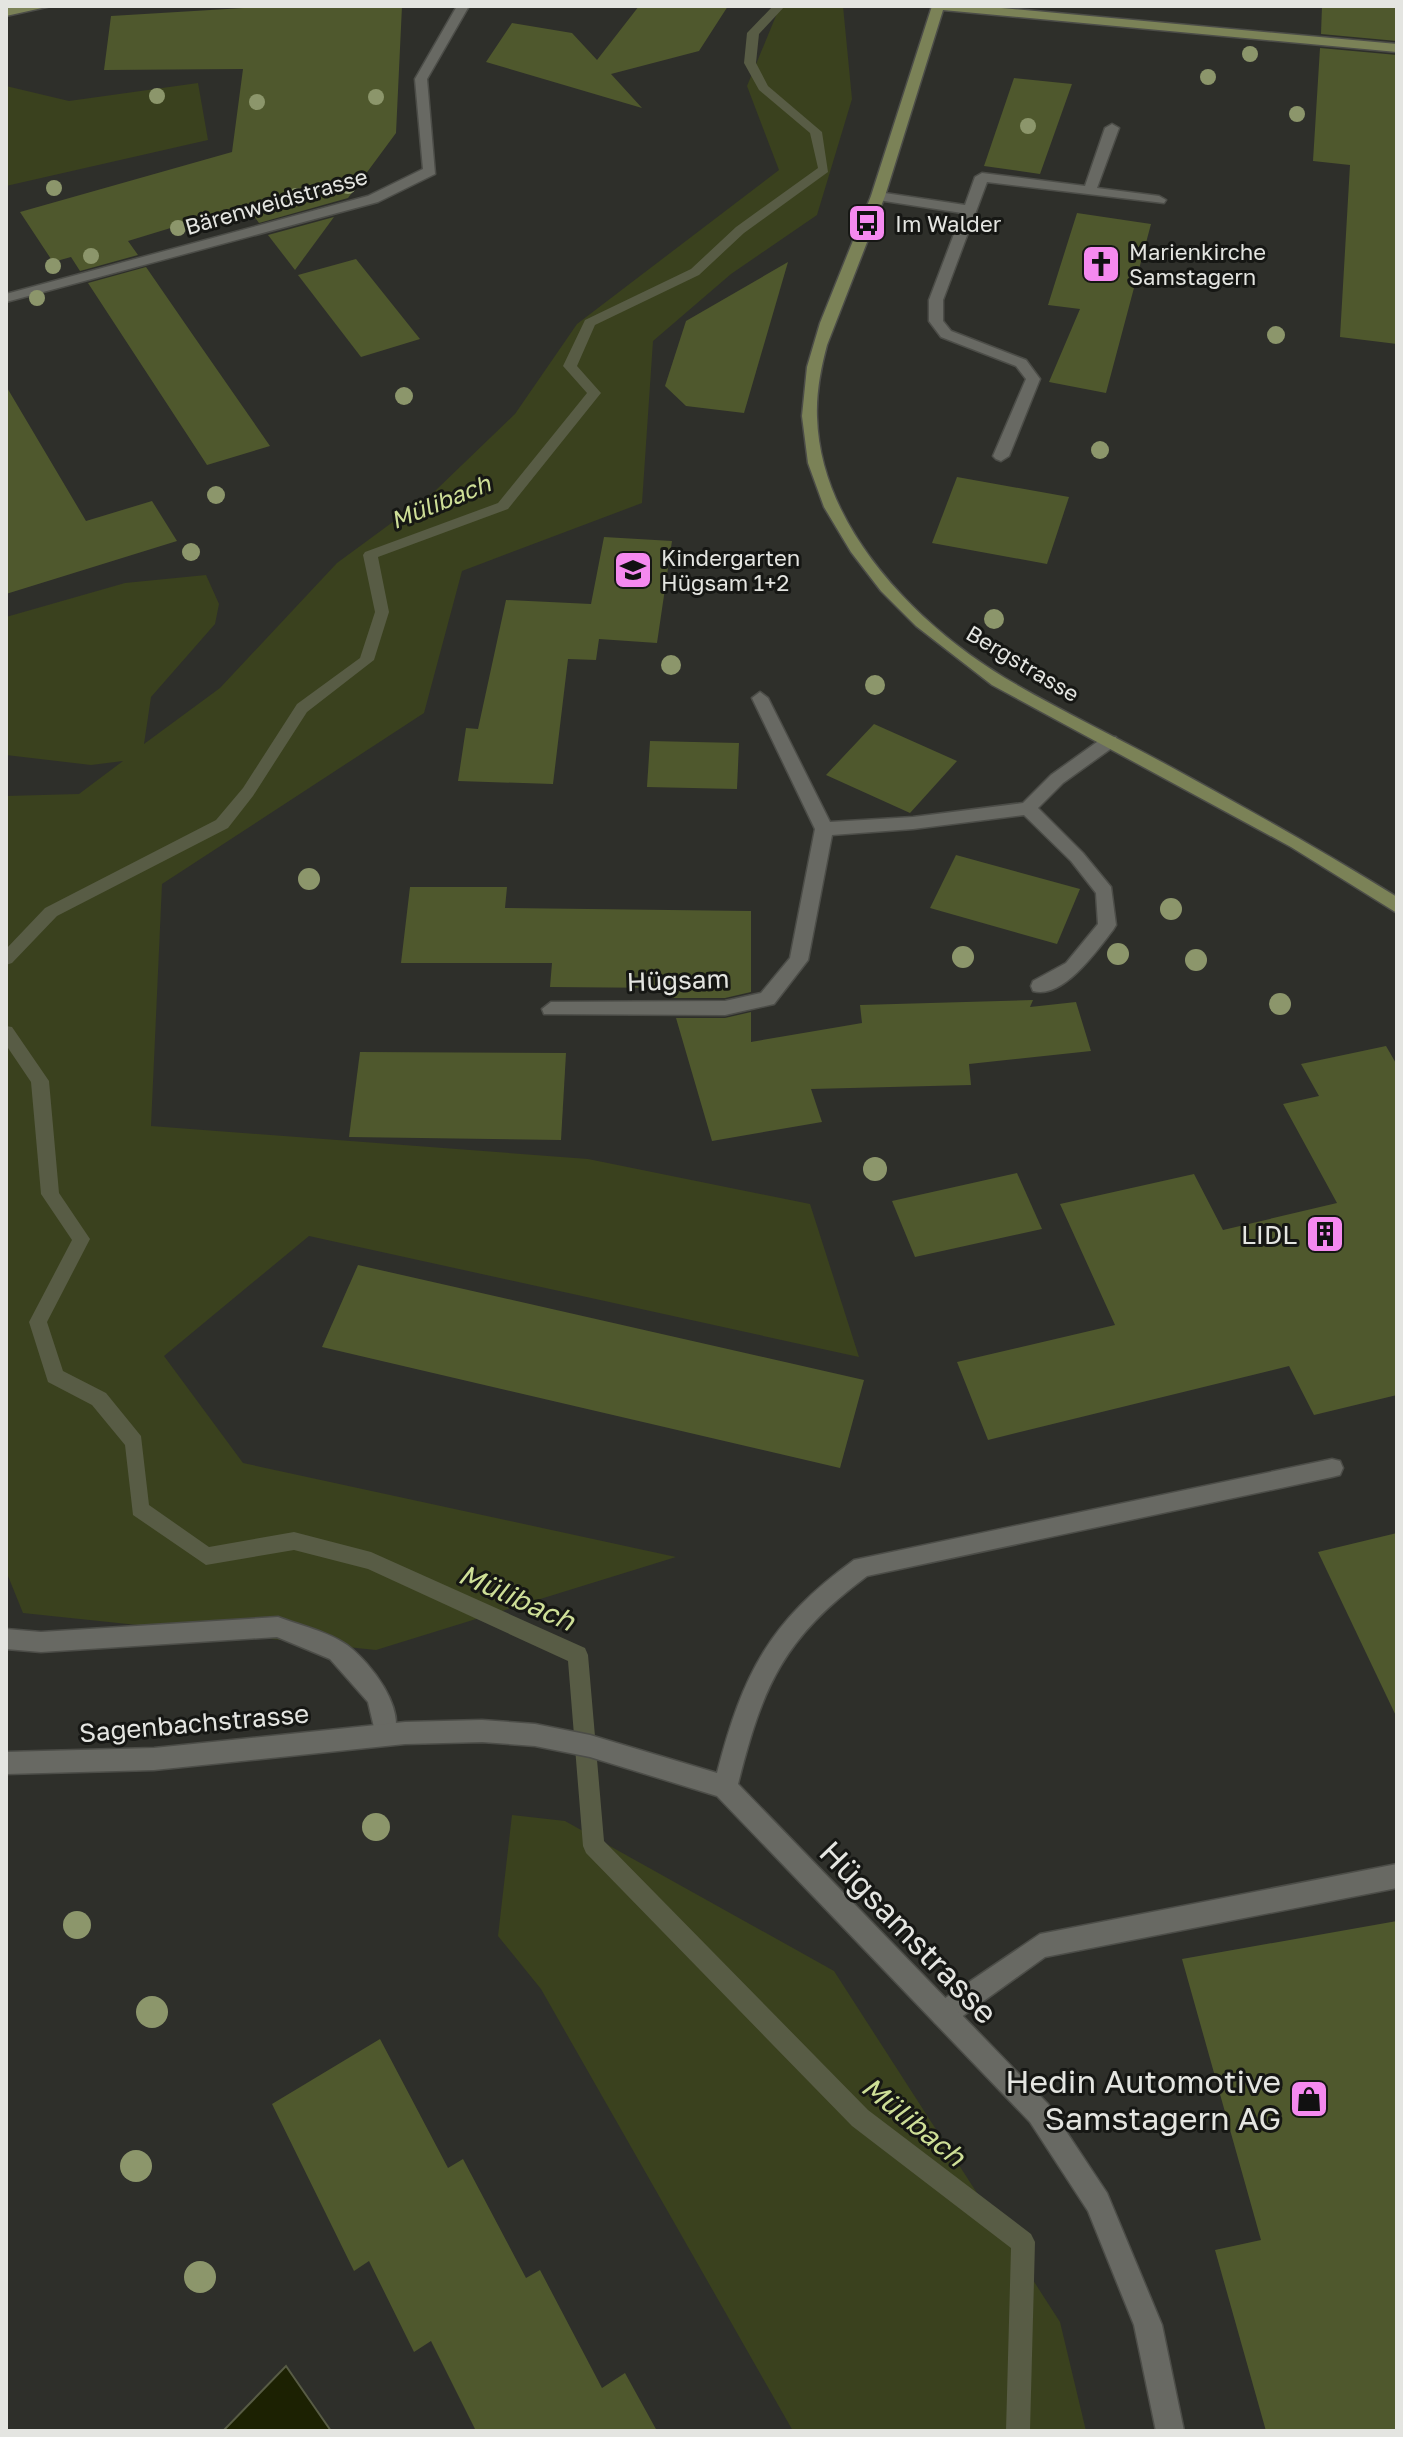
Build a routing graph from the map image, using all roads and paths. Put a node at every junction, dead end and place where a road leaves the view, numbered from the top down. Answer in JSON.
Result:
{"nodes":[{"id":1,"x":45,"y":6,"type":"edge"},
{"id":2,"x":463,"y":6,"type":"edge"},
{"id":3,"x":939,"y":6,"type":"edge"},
{"id":4,"x":6,"y":12,"type":"edge"},
{"id":5,"x":1397,"y":48,"type":"edge"},
{"id":6,"x":1112,"y":128,"type":"dead end"},
{"id":7,"x":1090,"y":190,"type":"junction"},
{"id":8,"x":878,"y":196,"type":"junction"},
{"id":9,"x":1159,"y":200,"type":"dead end"},
{"id":10,"x":970,"y":210,"type":"junction"},
{"id":11,"x":6,"y":298,"type":"edge"},
{"id":12,"x":1001,"y":456,"type":"dead end"},
{"id":13,"x":760,"y":698,"type":"dead end"},
{"id":14,"x":1110,"y":741,"type":"junction"},
{"id":15,"x":1028,"y":808,"type":"junction"},
{"id":16,"x":824,"y":829,"type":"junction"},
{"id":17,"x":1397,"y":906,"type":"edge"},
{"id":18,"x":1040,"y":986,"type":"dead end"},
{"id":19,"x":551,"y":1009,"type":"dead end"},
{"id":20,"x":1332,"y":1468,"type":"dead end"},
{"id":21,"x":6,"y":1639,"type":"edge"},
{"id":22,"x":385,"y":1732,"type":"junction"},
{"id":23,"x":6,"y":1763,"type":"edge"},
{"id":24,"x":725,"y":1787,"type":"junction"},
{"id":25,"x":1397,"y":1876,"type":"edge"},
{"id":26,"x":944,"y":2014,"type":"junction"},
{"id":27,"x":1170,"y":2431,"type":"edge"}],
"edges":[{"from":1,"to":4,"type":"main road"},
{"from":2,"to":11,"type":"street","name":"Bärenweidstrasse"},
{"from":3,"to":5,"type":"main road"},
{"from":3,"to":8,"type":"main road","name":"Bergstrasse"},
{"from":6,"to":7,"type":"street"},
{"from":7,"to":9,"type":"street"},
{"from":7,"to":10,"type":"street"},
{"from":8,"to":10,"type":"street"},
{"from":8,"to":14,"type":"main road","name":"Bergstrasse"},
{"from":10,"to":12,"type":"street"},
{"from":13,"to":16,"type":"street"},
{"from":14,"to":15,"type":"street"},
{"from":14,"to":17,"type":"main road","name":"Bergstrasse"},
{"from":15,"to":16,"type":"street"},
{"from":15,"to":18,"type":"street"},
{"from":16,"to":19,"type":"street","name":"Hügsam"},
{"from":20,"to":24,"type":"street"},
{"from":21,"to":22,"type":"street"},
{"from":22,"to":23,"type":"street","name":"Sagenbachstrasse"},
{"from":22,"to":24,"type":"street","name":"Hügsamstrasse"},
{"from":24,"to":26,"type":"street","name":"Hügsamstrasse"},
{"from":25,"to":26,"type":"street"},
{"from":26,"to":27,"type":"street","name":"Hügsamstrasse"}]}
